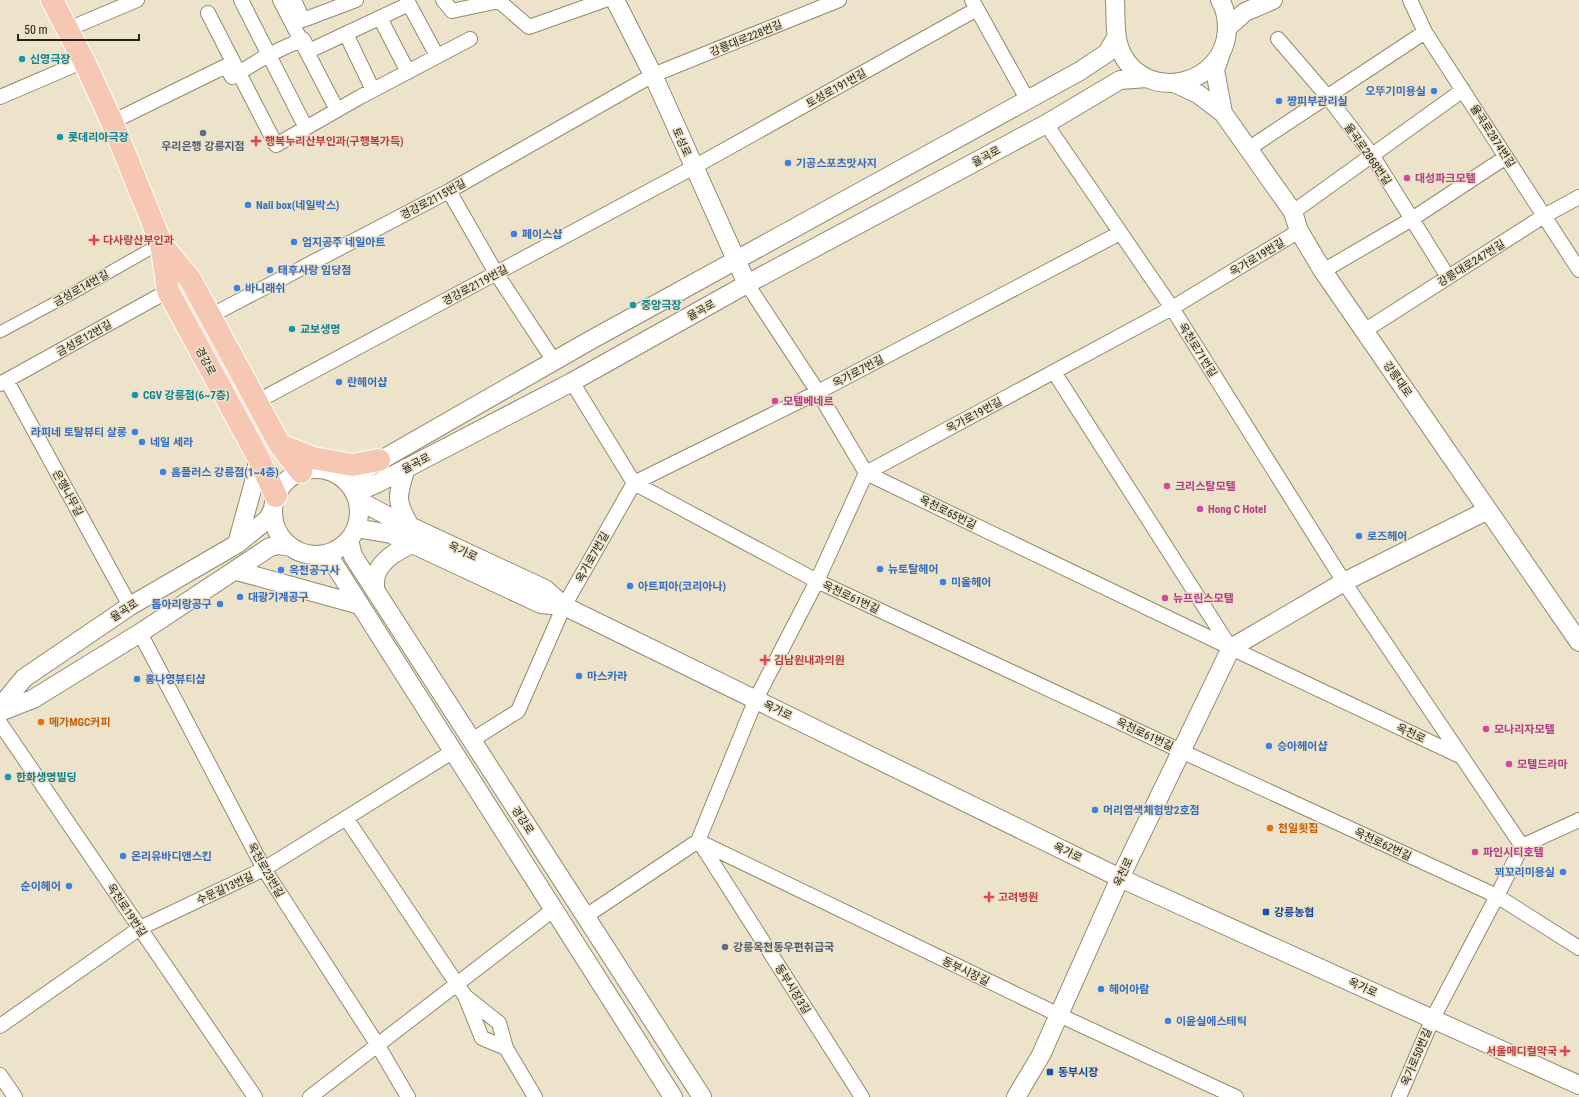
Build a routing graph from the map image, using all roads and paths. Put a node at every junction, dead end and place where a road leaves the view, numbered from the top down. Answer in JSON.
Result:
{"nodes":[{"id":1,"x":52,"y":0,"type":"edge"},
{"id":2,"x":137,"y":0,"type":"edge"},
{"id":3,"x":241,"y":0,"type":"edge"},
{"id":4,"x":280,"y":0,"type":"edge"},
{"id":5,"x":294,"y":0,"type":"edge"},
{"id":6,"x":356,"y":0,"type":"edge"},
{"id":7,"x":443,"y":0,"type":"edge"},
{"id":8,"x":605,"y":0,"type":"edge"},
{"id":9,"x":615,"y":0,"type":"edge"},
{"id":10,"x":839,"y":0,"type":"edge"},
{"id":11,"x":1115,"y":0,"type":"edge"},
{"id":12,"x":1123,"y":0,"type":"edge"},
{"id":13,"x":1220,"y":0,"type":"edge"},
{"id":14,"x":1273,"y":0,"type":"edge"},
{"id":15,"x":1410,"y":0,"type":"edge"},
{"id":16,"x":975,"y":4,"type":"edge"},
{"id":17,"x":208,"y":13,"type":"dead end"},
{"id":18,"x":380,"y":18,"type":"junction"},
{"id":19,"x":1116,"y":20,"type":"junction"},
{"id":20,"x":1227,"y":28,"type":"junction"},
{"id":21,"x":66,"y":30,"type":"junction"},
{"id":22,"x":1425,"y":32,"type":"junction"},
{"id":23,"x":346,"y":34,"type":"junction"},
{"id":24,"x":1116,"y":38,"type":"junction"},
{"id":25,"x":470,"y":39,"type":"dead end"},
{"id":26,"x":1278,"y":39,"type":"dead end"},
{"id":27,"x":301,"y":40,"type":"junction"},
{"id":28,"x":1220,"y":54,"type":"junction"},
{"id":29,"x":268,"y":55,"type":"junction"},
{"id":30,"x":437,"y":56,"type":"junction"},
{"id":31,"x":84,"y":61,"type":"junction"},
{"id":32,"x":408,"y":72,"type":"junction"},
{"id":33,"x":239,"y":73,"type":"junction"},
{"id":34,"x":653,"y":75,"type":"junction"},
{"id":35,"x":1146,"y":78,"type":"junction"},
{"id":36,"x":1174,"y":83,"type":"junction"},
{"id":37,"x":374,"y":90,"type":"junction"},
{"id":38,"x":1463,"y":90,"type":"junction"},
{"id":39,"x":1327,"y":96,"type":"junction"},
{"id":40,"x":0,"y":97,"type":"edge"},
{"id":41,"x":1027,"y":99,"type":"junction"},
{"id":42,"x":337,"y":110,"type":"junction"},
{"id":43,"x":1223,"y":113,"type":"junction"},
{"id":44,"x":112,"y":122,"type":"junction"},
{"id":45,"x":1046,"y":124,"type":"junction"},
{"id":46,"x":306,"y":128,"type":"junction"},
{"id":47,"x":1248,"y":149,"type":"junction"},
{"id":48,"x":1372,"y":156,"type":"junction"},
{"id":49,"x":1506,"y":157,"type":"junction"},
{"id":50,"x":694,"y":168,"type":"junction"},
{"id":51,"x":449,"y":191,"type":"junction"},
{"id":52,"x":1579,"y":197,"type":"edge"},
{"id":53,"x":1293,"y":212,"type":"junction"},
{"id":54,"x":1544,"y":216,"type":"junction"},
{"id":55,"x":1412,"y":219,"type":"junction"},
{"id":56,"x":1299,"y":231,"type":"junction"},
{"id":57,"x":1120,"y":233,"type":"junction"},
{"id":58,"x":161,"y":243,"type":"junction"},
{"id":59,"x":735,"y":260,"type":"junction"},
{"id":60,"x":1579,"y":270,"type":"edge"},
{"id":61,"x":1323,"y":271,"type":"junction"},
{"id":62,"x":496,"y":273,"type":"junction"},
{"id":63,"x":1448,"y":277,"type":"junction"},
{"id":64,"x":747,"y":284,"type":"junction"},
{"id":65,"x":168,"y":291,"type":"junction"},
{"id":66,"x":1172,"y":308,"type":"junction"},
{"id":67,"x":210,"y":316,"type":"junction"},
{"id":68,"x":1364,"y":331,"type":"junction"},
{"id":69,"x":0,"y":332,"type":"edge"},
{"id":70,"x":554,"y":361,"type":"junction"},
{"id":71,"x":1054,"y":372,"type":"junction"},
{"id":72,"x":572,"y":382,"type":"junction"},
{"id":73,"x":3,"y":383,"type":"edge"},
{"id":74,"x":818,"y":392,"type":"junction"},
{"id":75,"x":256,"y":402,"type":"junction"},
{"id":76,"x":280,"y":445,"type":"junction"},
{"id":77,"x":257,"y":455,"type":"junction"},
{"id":78,"x":379,"y":460,"type":"junction"},
{"id":79,"x":406,"y":468,"type":"junction"},
{"id":80,"x":301,"y":472,"type":"junction"},
{"id":81,"x":866,"y":473,"type":"junction"},
{"id":82,"x":342,"y":477,"type":"junction"},
{"id":83,"x":634,"y":483,"type":"junction"},
{"id":84,"x":357,"y":497,"type":"junction"},
{"id":85,"x":275,"y":503,"type":"junction"},
{"id":86,"x":1488,"y":510,"type":"junction"},
{"id":87,"x":353,"y":534,"type":"junction"},
{"id":88,"x":411,"y":535,"type":"junction"},
{"id":89,"x":237,"y":544,"type":"junction"},
{"id":90,"x":291,"y":547,"type":"junction"},
{"id":91,"x":318,"y":556,"type":"junction"},
{"id":92,"x":237,"y":571,"type":"junction"},
{"id":93,"x":816,"y":581,"type":"junction"},
{"id":94,"x":1344,"y":582,"type":"junction"},
{"id":95,"x":375,"y":591,"type":"junction"},
{"id":96,"x":130,"y":606,"type":"junction"},
{"id":97,"x":360,"y":606,"type":"junction"},
{"id":98,"x":564,"y":606,"type":"junction"},
{"id":99,"x":140,"y":633,"type":"junction"},
{"id":100,"x":1579,"y":642,"type":"edge"},
{"id":101,"x":1230,"y":648,"type":"junction"},
{"id":102,"x":756,"y":699,"type":"junction"},
{"id":103,"x":0,"y":707,"type":"edge"},
{"id":104,"x":0,"y":712,"type":"edge"},
{"id":105,"x":0,"y":723,"type":"edge"},
{"id":106,"x":472,"y":740,"type":"junction"},
{"id":107,"x":1181,"y":751,"type":"junction"},
{"id":108,"x":452,"y":752,"type":"junction"},
{"id":109,"x":1462,"y":756,"type":"junction"},
{"id":110,"x":346,"y":818,"type":"junction"},
{"id":111,"x":1579,"y":820,"type":"edge"},
{"id":112,"x":698,"y":841,"type":"junction"},
{"id":113,"x":1522,"y":846,"type":"junction"},
{"id":114,"x":264,"y":870,"type":"junction"},
{"id":115,"x":1120,"y":878,"type":"junction"},
{"id":116,"x":1497,"y":896,"type":"junction"},
{"id":117,"x":553,"y":910,"type":"junction"},
{"id":118,"x":586,"y":916,"type":"junction"},
{"id":119,"x":140,"y":928,"type":"junction"},
{"id":120,"x":1579,"y":948,"type":"edge"},
{"id":121,"x":456,"y":984,"type":"junction"},
{"id":122,"x":465,"y":996,"type":"junction"},
{"id":123,"x":1059,"y":1016,"type":"junction"},
{"id":124,"x":1432,"y":1018,"type":"junction"},
{"id":125,"x":0,"y":1026,"type":"edge"},
{"id":126,"x":377,"y":1044,"type":"junction"},
{"id":127,"x":506,"y":1048,"type":"junction"},
{"id":128,"x":0,"y":1075,"type":"edge"},
{"id":129,"x":1579,"y":1085,"type":"edge"},
{"id":130,"x":15,"y":1097,"type":"edge"},
{"id":131,"x":255,"y":1097,"type":"edge"},
{"id":132,"x":310,"y":1097,"type":"edge"},
{"id":133,"x":408,"y":1097,"type":"edge"},
{"id":134,"x":535,"y":1097,"type":"edge"},
{"id":135,"x":673,"y":1097,"type":"edge"},
{"id":136,"x":702,"y":1097,"type":"edge"},
{"id":137,"x":862,"y":1097,"type":"edge"},
{"id":138,"x":1016,"y":1097,"type":"edge"},
{"id":139,"x":1236,"y":1097,"type":"edge"},
{"id":140,"x":1399,"y":1097,"type":"edge"}],
"edges":[{"from":1,"to":21,"type":"main road","name":"경강로"},
{"from":2,"to":21,"type":"street"},
{"from":3,"to":29,"type":"street"},
{"from":4,"to":27,"type":"street"},
{"from":5,"to":6,"type":"street"},
{"from":7,"to":8,"type":"street"},
{"from":9,"to":34,"type":"street","name":"토성로"},
{"from":10,"to":34,"type":"street","name":"강릉대로228번길"},
{"from":11,"to":19,"type":"street"},
{"from":12,"to":19,"type":"street"},
{"from":13,"to":20,"type":"street"},
{"from":14,"to":20,"type":"street"},
{"from":15,"to":22,"type":"street","name":"율곡로2874번길"},
{"from":16,"to":41,"type":"street"},
{"from":16,"to":50,"type":"street","name":"토성로191번길"},
{"from":17,"to":33,"type":"street"},
{"from":18,"to":23,"type":"street"},
{"from":18,"to":30,"type":"street"},
{"from":18,"to":32,"type":"street"},
{"from":19,"to":24,"type":"street"},
{"from":20,"to":28,"type":"street"},
{"from":21,"to":31,"type":"main road","name":"경강로"},
{"from":22,"to":38,"type":"street","name":"율곡로2874번길"},
{"from":22,"to":39,"type":"street"},
{"from":23,"to":27,"type":"street"},
{"from":23,"to":37,"type":"street"},
{"from":24,"to":35,"type":"street"},
{"from":24,"to":41,"type":"street"},
{"from":25,"to":30,"type":"street"},
{"from":26,"to":39,"type":"street","name":"율곡로2868번길"},
{"from":27,"to":29,"type":"street"},
{"from":27,"to":42,"type":"street"},
{"from":28,"to":36,"type":"street"},
{"from":28,"to":43,"type":"street"},
{"from":29,"to":33,"type":"street"},
{"from":29,"to":46,"type":"street"},
{"from":30,"to":32,"type":"street"},
{"from":31,"to":40,"type":"street"},
{"from":31,"to":44,"type":"main road","name":"경강로"},
{"from":32,"to":37,"type":"street"},
{"from":33,"to":44,"type":"street"},
{"from":33,"to":46,"type":"street"},
{"from":34,"to":50,"type":"street","name":"토성로"},
{"from":34,"to":51,"type":"street","name":"경강로2115번길"},
{"from":35,"to":36,"type":"street"},
{"from":35,"to":45,"type":"street","name":"율곡로"},
{"from":36,"to":43,"type":"street"},
{"from":37,"to":42,"type":"street"},
{"from":38,"to":48,"type":"street"},
{"from":38,"to":49,"type":"street","name":"율곡로2874번길"},
{"from":39,"to":47,"type":"street"},
{"from":39,"to":48,"type":"street","name":"율곡로2868번길"},
{"from":41,"to":59,"type":"street"},
{"from":42,"to":46,"type":"street"},
{"from":43,"to":47,"type":"street","name":"강릉대로"},
{"from":44,"to":58,"type":"main road","name":"경강로"},
{"from":45,"to":57,"type":"street","name":"옥천로71번길"},
{"from":45,"to":64,"type":"street","name":"율곡로"},
{"from":47,"to":53,"type":"street","name":"강릉대로"},
{"from":48,"to":53,"type":"street"},
{"from":48,"to":55,"type":"street","name":"율곡로2868번길"},
{"from":49,"to":54,"type":"street","name":"율곡로2874번길"},
{"from":49,"to":55,"type":"street"},
{"from":50,"to":59,"type":"street","name":"토성로"},
{"from":50,"to":62,"type":"street","name":"경강로2119번길"},
{"from":51,"to":62,"type":"street"},
{"from":51,"to":67,"type":"street","name":"경강로2115번길"},
{"from":52,"to":54,"type":"street","name":"강릉대로247번길"},
{"from":53,"to":56,"type":"street","name":"강릉대로"},
{"from":54,"to":60,"type":"street","name":"율곡로2874번길"},
{"from":54,"to":63,"type":"street","name":"강릉대로247번길"},
{"from":55,"to":61,"type":"street"},
{"from":55,"to":63,"type":"street","name":"율곡로2868번길"},
{"from":56,"to":61,"type":"street","name":"강릉대로"},
{"from":56,"to":66,"type":"street","name":"옥가로19번길"},
{"from":57,"to":66,"type":"street","name":"옥천로71번길"},
{"from":57,"to":74,"type":"street","name":"옥가로7번길"},
{"from":58,"to":65,"type":"main road","name":"경강로"},
{"from":58,"to":67,"type":"main road","name":"경강로"},
{"from":58,"to":69,"type":"street","name":"금성로14번길"},
{"from":59,"to":64,"type":"street","name":"토성로"},
{"from":59,"to":70,"type":"street"},
{"from":61,"to":68,"type":"street","name":"강릉대로"},
{"from":62,"to":70,"type":"street"},
{"from":62,"to":75,"type":"street","name":"경강로2119번길"},
{"from":63,"to":68,"type":"street","name":"강릉대로247번길"},
{"from":64,"to":72,"type":"street","name":"율곡로"},
{"from":64,"to":74,"type":"street"},
{"from":65,"to":73,"type":"street","name":"금성로12번길"},
{"from":65,"to":77,"type":"main road","name":"경강로"},
{"from":66,"to":71,"type":"street","name":"옥가로19번길"},
{"from":66,"to":94,"type":"street","name":"옥천로71번길"},
{"from":67,"to":75,"type":"main road","name":"경강로"},
{"from":68,"to":86,"type":"street","name":"강릉대로"},
{"from":70,"to":78,"type":"street"},
{"from":71,"to":81,"type":"street","name":"옥가로19번길"},
{"from":71,"to":101,"type":"street"},
{"from":72,"to":79,"type":"street","name":"율곡로"},
{"from":72,"to":83,"type":"street"},
{"from":73,"to":96,"type":"street","name":"은행나무길"},
{"from":74,"to":81,"type":"street"},
{"from":74,"to":83,"type":"street","name":"옥가로7번길"},
{"from":75,"to":76,"type":"main road","name":"경강로"},
{"from":76,"to":78,"type":"main road"},
{"from":76,"to":80,"type":"main road","name":"경강로"},
{"from":77,"to":85,"type":"main road","name":"경강로"},
{"from":77,"to":89,"type":"street"},
{"from":78,"to":82,"type":"street"},
{"from":79,"to":84,"type":"street","name":"율곡로"},
{"from":79,"to":88,"type":"street"},
{"from":80,"to":82,"type":"street"},
{"from":80,"to":85,"type":"street"},
{"from":81,"to":93,"type":"street"},
{"from":81,"to":101,"type":"street","name":"옥천로65번길"},
{"from":82,"to":84,"type":"street"},
{"from":83,"to":93,"type":"street","name":"옥천로61번길"},
{"from":83,"to":98,"type":"street","name":"옥가로7번길"},
{"from":84,"to":87,"type":"street"},
{"from":84,"to":88,"type":"street","name":"옥가로"},
{"from":85,"to":89,"type":"street","name":"율곡로"},
{"from":85,"to":90,"type":"street"},
{"from":86,"to":94,"type":"street"},
{"from":86,"to":100,"type":"street","name":"강릉대로"},
{"from":87,"to":88,"type":"street","name":"옥가로"},
{"from":87,"to":91,"type":"street"},
{"from":87,"to":95,"type":"street","name":"경강로"},
{"from":88,"to":95,"type":"street"},
{"from":88,"to":98,"type":"street","name":"옥가로"},
{"from":89,"to":96,"type":"street","name":"율곡로"},
{"from":90,"to":91,"type":"street"},
{"from":90,"to":92,"type":"street"},
{"from":91,"to":97,"type":"street","name":"경강로"},
{"from":92,"to":97,"type":"street"},
{"from":92,"to":99,"type":"street"},
{"from":93,"to":102,"type":"street"},
{"from":93,"to":107,"type":"street","name":"옥천로61번길"},
{"from":94,"to":101,"type":"street"},
{"from":94,"to":109,"type":"street","name":"옥천로"},
{"from":95,"to":106,"type":"street","name":"경강로"},
{"from":96,"to":103,"type":"street","name":"율곡로"},
{"from":97,"to":108,"type":"street","name":"경강로"},
{"from":98,"to":102,"type":"street","name":"옥가로"},
{"from":98,"to":106,"type":"street","name":"옥가로7번길"},
{"from":99,"to":104,"type":"street"},
{"from":99,"to":114,"type":"street","name":"옥천로23번길"},
{"from":101,"to":107,"type":"street","name":"옥천로"},
{"from":101,"to":109,"type":"street","name":"옥천로"},
{"from":102,"to":112,"type":"street"},
{"from":102,"to":115,"type":"street","name":"옥가로"},
{"from":105,"to":119,"type":"street","name":"옥천로19번길"},
{"from":106,"to":118,"type":"street","name":"경강로"},
{"from":107,"to":115,"type":"street","name":"옥천로"},
{"from":107,"to":116,"type":"street","name":"옥천로62번길"},
{"from":108,"to":110,"type":"street","name":"수문길13번길"},
{"from":108,"to":117,"type":"street","name":"경강로"},
{"from":109,"to":113,"type":"street","name":"옥천로"},
{"from":110,"to":114,"type":"street","name":"수문길13번길"},
{"from":110,"to":121,"type":"street"},
{"from":111,"to":113,"type":"street"},
{"from":112,"to":118,"type":"street"},
{"from":112,"to":123,"type":"street","name":"동부시장길"},
{"from":112,"to":137,"type":"street","name":"동부시장3길"},
{"from":113,"to":116,"type":"street","name":"옥가로50번길"},
{"from":114,"to":119,"type":"street","name":"수문길13번길"},
{"from":114,"to":126,"type":"street","name":"옥천로23번길"},
{"from":115,"to":123,"type":"street","name":"옥천로"},
{"from":115,"to":124,"type":"street","name":"옥가로"},
{"from":116,"to":120,"type":"street","name":"옥천로62번길"},
{"from":116,"to":124,"type":"street","name":"옥가로50번길"},
{"from":117,"to":121,"type":"street"},
{"from":117,"to":135,"type":"street","name":"경강로"},
{"from":118,"to":136,"type":"street","name":"경강로"},
{"from":119,"to":125,"type":"street","name":"수문길13번길"},
{"from":119,"to":131,"type":"street","name":"옥천로19번길"},
{"from":121,"to":122,"type":"street"},
{"from":121,"to":126,"type":"street"},
{"from":122,"to":127,"type":"street"},
{"from":122,"to":127,"type":"street"},
{"from":123,"to":138,"type":"street","name":"옥천로"},
{"from":123,"to":139,"type":"street","name":"동부시장길"},
{"from":124,"to":129,"type":"street","name":"옥가로"},
{"from":124,"to":140,"type":"street","name":"옥가로50번길"},
{"from":126,"to":132,"type":"street"},
{"from":126,"to":133,"type":"street","name":"옥천로23번길"},
{"from":127,"to":134,"type":"street"},
{"from":128,"to":130,"type":"street"}]}
